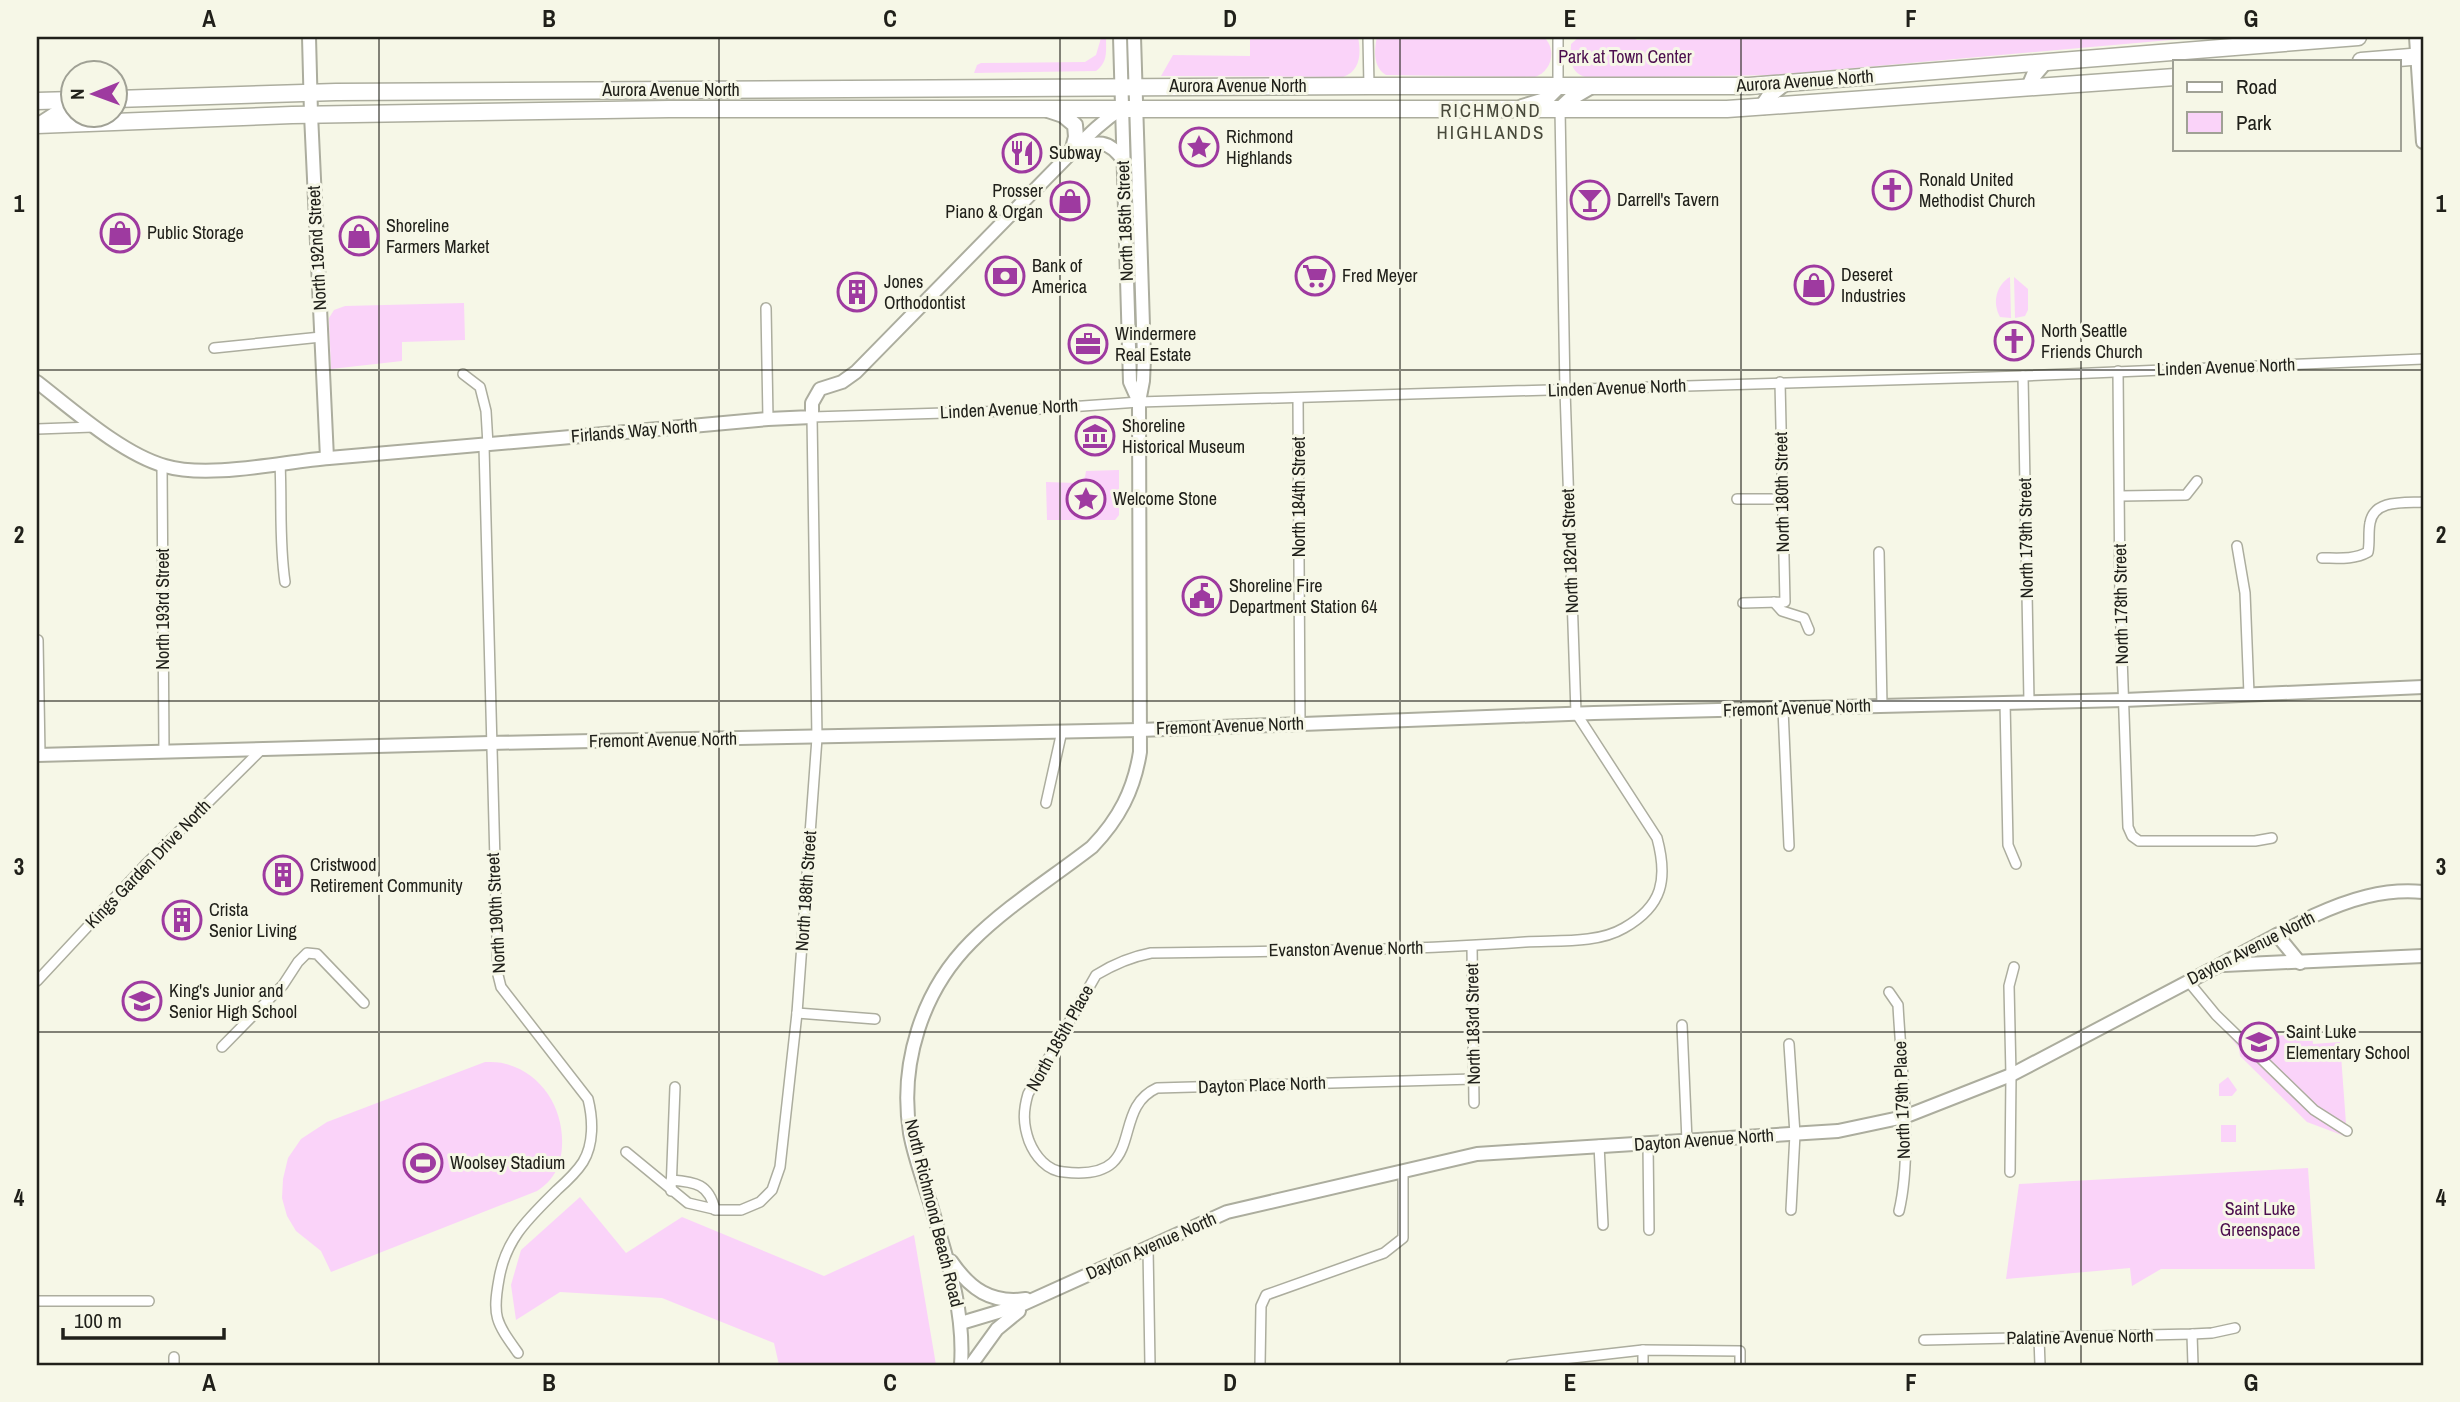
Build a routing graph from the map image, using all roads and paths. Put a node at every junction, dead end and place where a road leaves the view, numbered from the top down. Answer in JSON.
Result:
{"nodes":[{"id":1,"x":309,"y":37,"type":"edge"},
{"id":2,"x":1120,"y":37,"type":"edge"},
{"id":3,"x":1134,"y":37,"type":"edge"},
{"id":4,"x":1368,"y":37,"type":"edge"},
{"id":5,"x":1558,"y":37,"type":"edge"},
{"id":6,"x":2358,"y":37,"type":"edge"},
{"id":7,"x":2416,"y":37,"type":"edge"},
{"id":8,"x":2182,"y":56,"type":"edge"},
{"id":9,"x":2420,"y":56,"type":"edge"},
{"id":10,"x":2373,"y":60,"type":"edge"},
{"id":11,"x":2045,"y":62,"type":"junction"},
{"id":12,"x":2172,"y":75,"type":"edge"},
{"id":13,"x":1785,"y":83,"type":"junction"},
{"id":14,"x":1369,"y":86,"type":"junction"},
{"id":15,"x":1417,"y":86,"type":"junction"},
{"id":16,"x":1128,"y":87,"type":"junction"},
{"id":17,"x":1558,"y":87,"type":"junction"},
{"id":18,"x":1590,"y":87,"type":"junction"},
{"id":19,"x":2029,"y":87,"type":"junction"},
{"id":20,"x":892,"y":89,"type":"junction"},
{"id":21,"x":654,"y":90,"type":"junction"},
{"id":22,"x":691,"y":90,"type":"junction"},
{"id":23,"x":310,"y":93,"type":"junction"},
{"id":24,"x":60,"y":100,"type":"edge"},
{"id":25,"x":37,"y":101,"type":"edge"},
{"id":26,"x":130,"y":101,"type":"edge"},
{"id":27,"x":1762,"y":107,"type":"junction"},
{"id":28,"x":669,"y":108,"type":"junction"},
{"id":29,"x":878,"y":108,"type":"junction"},
{"id":30,"x":638,"y":109,"type":"junction"},
{"id":31,"x":1044,"y":109,"type":"junction"},
{"id":32,"x":1129,"y":109,"type":"junction"},
{"id":33,"x":1401,"y":109,"type":"junction"},
{"id":34,"x":1518,"y":109,"type":"junction"},
{"id":35,"x":1559,"y":109,"type":"junction"},
{"id":36,"x":60,"y":114,"type":"edge"},
{"id":37,"x":311,"y":114,"type":"junction"},
{"id":38,"x":38,"y":125,"type":"edge"},
{"id":39,"x":2423,"y":142,"type":"edge"},
{"id":40,"x":1072,"y":152,"type":"junction"},
{"id":41,"x":1124,"y":160,"type":"junction"},
{"id":42,"x":766,"y":308,"type":"dead end"},
{"id":43,"x":321,"y":337,"type":"junction"},
{"id":44,"x":214,"y":348,"type":"dead end"},
{"id":45,"x":2423,"y":359,"type":"edge"},
{"id":46,"x":2118,"y":371,"type":"junction"},
{"id":47,"x":463,"y":374,"type":"dead end"},
{"id":48,"x":2023,"y":376,"type":"junction"},
{"id":49,"x":37,"y":382,"type":"edge"},
{"id":50,"x":1780,"y":382,"type":"junction"},
{"id":51,"x":1565,"y":390,"type":"junction"},
{"id":52,"x":1298,"y":398,"type":"junction"},
{"id":53,"x":1139,"y":402,"type":"junction"},
{"id":54,"x":811,"y":417,"type":"junction"},
{"id":55,"x":768,"y":419,"type":"junction"},
{"id":56,"x":95,"y":426,"type":"junction"},
{"id":57,"x":37,"y":429,"type":"edge"},
{"id":58,"x":486,"y":445,"type":"junction"},
{"id":59,"x":327,"y":458,"type":"junction"},
{"id":60,"x":280,"y":463,"type":"junction"},
{"id":61,"x":162,"y":466,"type":"junction"},
{"id":62,"x":2197,"y":481,"type":"dead end"},
{"id":63,"x":2120,"y":496,"type":"junction"},
{"id":64,"x":1737,"y":499,"type":"dead end"},
{"id":65,"x":1782,"y":499,"type":"junction"},
{"id":66,"x":2423,"y":502,"type":"edge"},
{"id":67,"x":2237,"y":546,"type":"dead end"},
{"id":68,"x":1879,"y":552,"type":"dead end"},
{"id":69,"x":2322,"y":558,"type":"dead end"},
{"id":70,"x":285,"y":582,"type":"dead end"},
{"id":71,"x":1774,"y":602,"type":"junction"},
{"id":72,"x":1743,"y":603,"type":"dead end"},
{"id":73,"x":1809,"y":630,"type":"dead end"},
{"id":74,"x":38,"y":640,"type":"edge"},
{"id":75,"x":2423,"y":687,"type":"edge"},
{"id":76,"x":2249,"y":694,"type":"junction"},
{"id":77,"x":2124,"y":700,"type":"junction"},
{"id":78,"x":2029,"y":701,"type":"junction"},
{"id":79,"x":2005,"y":702,"type":"junction"},
{"id":80,"x":1881,"y":706,"type":"junction"},
{"id":81,"x":1783,"y":709,"type":"junction"},
{"id":82,"x":1576,"y":713,"type":"junction"},
{"id":83,"x":1300,"y":723,"type":"junction"},
{"id":84,"x":1140,"y":730,"type":"junction"},
{"id":85,"x":1062,"y":732,"type":"junction"},
{"id":86,"x":817,"y":738,"type":"junction"},
{"id":87,"x":490,"y":743,"type":"junction"},
{"id":88,"x":262,"y":749,"type":"junction"},
{"id":89,"x":164,"y":752,"type":"junction"},
{"id":90,"x":38,"y":755,"type":"edge"},
{"id":91,"x":1046,"y":803,"type":"dead end"},
{"id":92,"x":2272,"y":838,"type":"dead end"},
{"id":93,"x":1789,"y":846,"type":"dead end"},
{"id":94,"x":2016,"y":864,"type":"dead end"},
{"id":95,"x":2423,"y":892,"type":"edge"},
{"id":96,"x":2277,"y":934,"type":"junction"},
{"id":97,"x":1472,"y":946,"type":"junction"},
{"id":98,"x":2423,"y":956,"type":"edge"},
{"id":99,"x":2300,"y":962,"type":"junction"},
{"id":100,"x":2220,"y":965,"type":"junction"},
{"id":101,"x":2014,"y":967,"type":"dead end"},
{"id":102,"x":1096,"y":975,"type":"joint"},
{"id":103,"x":37,"y":981,"type":"edge"},
{"id":104,"x":2188,"y":981,"type":"junction"},
{"id":105,"x":1889,"y":992,"type":"dead end"},
{"id":106,"x":364,"y":1003,"type":"dead end"},
{"id":107,"x":797,"y":1013,"type":"junction"},
{"id":108,"x":875,"y":1019,"type":"dead end"},
{"id":109,"x":1682,"y":1025,"type":"dead end"},
{"id":110,"x":1789,"y":1044,"type":"dead end"},
{"id":111,"x":222,"y":1047,"type":"dead end"},
{"id":112,"x":2011,"y":1074,"type":"junction"},
{"id":113,"x":1474,"y":1079,"type":"junction"},
{"id":114,"x":675,"y":1087,"type":"dead end"},
{"id":115,"x":1474,"y":1103,"type":"dead end"},
{"id":116,"x":1904,"y":1116,"type":"junction"},
{"id":117,"x":2347,"y":1131,"type":"dead end"},
{"id":118,"x":1795,"y":1134,"type":"junction"},
{"id":119,"x":1687,"y":1141,"type":"junction"},
{"id":120,"x":1648,"y":1144,"type":"junction"},
{"id":121,"x":1599,"y":1145,"type":"junction"},
{"id":122,"x":626,"y":1152,"type":"dead end"},
{"id":123,"x":1099,"y":1170,"type":"joint"},
{"id":124,"x":2010,"y":1172,"type":"dead end"},
{"id":125,"x":1403,"y":1173,"type":"junction"},
{"id":126,"x":671,"y":1180,"type":"junction"},
{"id":127,"x":671,"y":1191,"type":"junction"},
{"id":128,"x":715,"y":1210,"type":"junction"},
{"id":129,"x":1791,"y":1210,"type":"dead end"},
{"id":130,"x":1899,"y":1210,"type":"dead end"},
{"id":131,"x":1603,"y":1225,"type":"dead end"},
{"id":132,"x":1648,"y":1230,"type":"dead end"},
{"id":133,"x":1148,"y":1248,"type":"junction"},
{"id":134,"x":943,"y":1249,"type":"junction"},
{"id":135,"x":1038,"y":1297,"type":"junction"},
{"id":136,"x":37,"y":1301,"type":"edge"},
{"id":137,"x":149,"y":1301,"type":"dead end"},
{"id":138,"x":961,"y":1323,"type":"junction"},
{"id":139,"x":2235,"y":1328,"type":"dead end"},
{"id":140,"x":2192,"y":1334,"type":"junction"},
{"id":141,"x":2039,"y":1338,"type":"junction"},
{"id":142,"x":1924,"y":1340,"type":"dead end"},
{"id":143,"x":1643,"y":1350,"type":"junction"},
{"id":144,"x":518,"y":1353,"type":"dead end"},
{"id":145,"x":961,"y":1365,"type":"edge"},
{"id":146,"x":971,"y":1365,"type":"edge"},
{"id":147,"x":1150,"y":1365,"type":"edge"},
{"id":148,"x":1260,"y":1365,"type":"edge"},
{"id":149,"x":1515,"y":1365,"type":"edge"},
{"id":150,"x":1643,"y":1365,"type":"edge"},
{"id":151,"x":1740,"y":1365,"type":"edge"},
{"id":152,"x":2040,"y":1365,"type":"edge"},
{"id":153,"x":2193,"y":1365,"type":"edge"}],
"edges":[{"from":1,"to":23,"type":"street","name":"North 192nd Street"},
{"from":2,"to":16,"type":"street","name":"North 185th Street"},
{"from":3,"to":16,"type":"street","name":"North 185th Street"},
{"from":4,"to":14,"type":"street"},
{"from":5,"to":17,"type":"street"},
{"from":6,"to":8,"type":"highway","name":"Aurora Avenue North"},
{"from":7,"to":9,"type":"street"},
{"from":8,"to":11,"type":"highway","name":"Aurora Avenue North"},
{"from":9,"to":10,"type":"highway"},
{"from":9,"to":39,"type":"street"},
{"from":11,"to":13,"type":"highway","name":"Aurora Avenue North"},
{"from":11,"to":19,"type":"main road"},
{"from":12,"to":19,"type":"highway","name":"Aurora Avenue North"},
{"from":13,"to":18,"type":"highway","name":"Aurora Avenue North"},
{"from":13,"to":27,"type":"main road"},
{"from":14,"to":15,"type":"highway","name":"Aurora Avenue North"},
{"from":14,"to":16,"type":"highway","name":"Aurora Avenue North"},
{"from":15,"to":17,"type":"highway","name":"Aurora Avenue North"},
{"from":15,"to":33,"type":"main road"},
{"from":16,"to":20,"type":"highway","name":"Aurora Avenue North"},
{"from":16,"to":32,"type":"street","name":"North 185th Street"},
{"from":17,"to":18,"type":"highway","name":"Aurora Avenue North"},
{"from":17,"to":34,"type":"main road"},
{"from":18,"to":35,"type":"main road"},
{"from":19,"to":27,"type":"highway","name":"Aurora Avenue North"},
{"from":20,"to":22,"type":"highway","name":"Aurora Avenue North"},
{"from":20,"to":29,"type":"main road"},
{"from":21,"to":22,"type":"highway","name":"Aurora Avenue North"},
{"from":21,"to":23,"type":"highway","name":"Aurora Avenue North"},
{"from":21,"to":30,"type":"main road"},
{"from":22,"to":28,"type":"main road"},
{"from":23,"to":26,"type":"highway","name":"Aurora Avenue North"},
{"from":23,"to":37,"type":"street","name":"North 192nd Street"},
{"from":24,"to":25,"type":"highway"},
{"from":27,"to":35,"type":"highway","name":"Aurora Avenue North"},
{"from":28,"to":29,"type":"highway","name":"Aurora Avenue North"},
{"from":28,"to":30,"type":"highway","name":"Aurora Avenue North"},
{"from":29,"to":31,"type":"highway","name":"Aurora Avenue North"},
{"from":30,"to":37,"type":"highway","name":"Aurora Avenue North"},
{"from":31,"to":32,"type":"highway","name":"Aurora Avenue North"},
{"from":31,"to":40,"type":"main road"},
{"from":32,"to":33,"type":"highway","name":"Aurora Avenue North"},
{"from":32,"to":40,"type":"street"},
{"from":32,"to":41,"type":"street","name":"North 185th Street"},
{"from":32,"to":53,"type":"street","name":"North 185th Street"},
{"from":33,"to":34,"type":"highway","name":"Aurora Avenue North"},
{"from":34,"to":35,"type":"highway","name":"Aurora Avenue North"},
{"from":35,"to":51,"type":"street","name":"North 182nd Street"},
{"from":36,"to":38,"type":"main road"},
{"from":37,"to":38,"type":"highway","name":"Aurora Avenue North"},
{"from":37,"to":43,"type":"street","name":"North 192nd Street"},
{"from":40,"to":41,"type":"street"},
{"from":40,"to":54,"type":"street"},
{"from":41,"to":53,"type":"street","name":"North 185th Street"},
{"from":42,"to":55,"type":"street"},
{"from":43,"to":44,"type":"street"},
{"from":43,"to":59,"type":"street","name":"North 192nd Street"},
{"from":45,"to":46,"type":"street","name":"Linden Avenue North"},
{"from":46,"to":48,"type":"street","name":"Linden Avenue North"},
{"from":46,"to":63,"type":"street","name":"North 178th Street"},
{"from":47,"to":58,"type":"street","name":"North 190th Street"},
{"from":48,"to":50,"type":"street","name":"Linden Avenue North"},
{"from":48,"to":78,"type":"street","name":"North 179th Street"},
{"from":49,"to":56,"type":"street","name":"Firlands Way North"},
{"from":50,"to":51,"type":"street","name":"Linden Avenue North"},
{"from":50,"to":65,"type":"street","name":"North 180th Street"},
{"from":51,"to":52,"type":"street","name":"Linden Avenue North"},
{"from":51,"to":82,"type":"street","name":"North 182nd Street"},
{"from":52,"to":53,"type":"street","name":"Linden Avenue North"},
{"from":52,"to":83,"type":"street","name":"North 184th Street"},
{"from":53,"to":54,"type":"street","name":"Linden Avenue North"},
{"from":53,"to":84,"type":"street","name":"North 185th Street"},
{"from":54,"to":55,"type":"street","name":"Firlands Way North"},
{"from":54,"to":86,"type":"street","name":"North 188th Street"},
{"from":55,"to":58,"type":"street","name":"Firlands Way North"},
{"from":56,"to":57,"type":"street"},
{"from":56,"to":61,"type":"street","name":"Firlands Way North"},
{"from":58,"to":59,"type":"street","name":"Firlands Way North"},
{"from":58,"to":87,"type":"street","name":"North 190th Street"},
{"from":59,"to":60,"type":"street","name":"Firlands Way North"},
{"from":60,"to":61,"type":"street","name":"Firlands Way North"},
{"from":60,"to":70,"type":"street"},
{"from":61,"to":89,"type":"street","name":"North 193rd Street"},
{"from":62,"to":63,"type":"street"},
{"from":63,"to":77,"type":"street","name":"North 178th Street"},
{"from":64,"to":65,"type":"street"},
{"from":65,"to":71,"type":"street","name":"North 180th Street"},
{"from":66,"to":69,"type":"street"},
{"from":67,"to":76,"type":"street"},
{"from":68,"to":80,"type":"street"},
{"from":71,"to":72,"type":"street"},
{"from":71,"to":73,"type":"street"},
{"from":74,"to":90,"type":"street"},
{"from":75,"to":76,"type":"street","name":"Fremont Avenue North"},
{"from":76,"to":77,"type":"street","name":"Fremont Avenue North"},
{"from":77,"to":78,"type":"street","name":"Fremont Avenue North"},
{"from":77,"to":92,"type":"street","name":"North 178th Street"},
{"from":78,"to":79,"type":"street","name":"Fremont Avenue North"},
{"from":79,"to":80,"type":"street","name":"Fremont Avenue North"},
{"from":79,"to":94,"type":"street"},
{"from":80,"to":81,"type":"street","name":"Fremont Avenue North"},
{"from":81,"to":82,"type":"street","name":"Fremont Avenue North"},
{"from":81,"to":93,"type":"street"},
{"from":82,"to":83,"type":"street","name":"Fremont Avenue North"},
{"from":82,"to":97,"type":"street","name":"Evanston Avenue North"},
{"from":83,"to":84,"type":"street","name":"Fremont Avenue North"},
{"from":84,"to":85,"type":"street","name":"Fremont Avenue North"},
{"from":84,"to":134,"type":"street","name":"North Richmond Beach Road"},
{"from":85,"to":86,"type":"street","name":"Fremont Avenue North"},
{"from":85,"to":91,"type":"street"},
{"from":86,"to":87,"type":"street","name":"Fremont Avenue North"},
{"from":86,"to":107,"type":"street","name":"North 188th Street"},
{"from":87,"to":88,"type":"street","name":"Fremont Avenue North"},
{"from":87,"to":144,"type":"street","name":"North 190th Street"},
{"from":88,"to":89,"type":"street","name":"Fremont Avenue North"},
{"from":88,"to":103,"type":"street","name":"Kings Garden Drive North"},
{"from":89,"to":90,"type":"street","name":"Fremont Avenue North"},
{"from":95,"to":96,"type":"street","name":"Dayton Avenue North"},
{"from":96,"to":99,"type":"street"},
{"from":96,"to":100,"type":"street","name":"Dayton Avenue North"},
{"from":97,"to":102,"type":"street","name":"Evanston Avenue North"},
{"from":97,"to":113,"type":"street","name":"North 183rd Street"},
{"from":98,"to":99,"type":"street"},
{"from":99,"to":100,"type":"street"},
{"from":100,"to":104,"type":"street","name":"Dayton Avenue North"},
{"from":101,"to":112,"type":"street"},
{"from":102,"to":123,"type":"street","name":"North 185th Place"},
{"from":104,"to":112,"type":"street","name":"Dayton Avenue North"},
{"from":104,"to":117,"type":"street"},
{"from":105,"to":116,"type":"street","name":"North 179th Place"},
{"from":106,"to":111,"type":"street"},
{"from":107,"to":108,"type":"street"},
{"from":107,"to":128,"type":"street","name":"North 188th Street"},
{"from":109,"to":119,"type":"street"},
{"from":110,"to":118,"type":"street"},
{"from":112,"to":116,"type":"street","name":"Dayton Avenue North"},
{"from":112,"to":124,"type":"street"},
{"from":113,"to":115,"type":"street","name":"North 183rd Street"},
{"from":113,"to":123,"type":"street","name":"Dayton Place North"},
{"from":114,"to":126,"type":"street"},
{"from":116,"to":118,"type":"street","name":"Dayton Avenue North"},
{"from":116,"to":130,"type":"street","name":"North 179th Place"},
{"from":118,"to":119,"type":"street","name":"Dayton Avenue North"},
{"from":118,"to":129,"type":"street"},
{"from":119,"to":120,"type":"street","name":"Dayton Avenue North"},
{"from":120,"to":121,"type":"street","name":"Dayton Avenue North"},
{"from":120,"to":132,"type":"street"},
{"from":121,"to":125,"type":"street","name":"Dayton Avenue North"},
{"from":121,"to":131,"type":"street"},
{"from":122,"to":127,"type":"street","name":"North 188th Street"},
{"from":125,"to":133,"type":"street","name":"Dayton Avenue North"},
{"from":125,"to":148,"type":"street"},
{"from":126,"to":127,"type":"street"},
{"from":126,"to":128,"type":"street"},
{"from":127,"to":128,"type":"street","name":"North 188th Street"},
{"from":133,"to":135,"type":"street","name":"Dayton Avenue North"},
{"from":133,"to":147,"type":"street"},
{"from":134,"to":135,"type":"street"},
{"from":134,"to":138,"type":"street","name":"North Richmond Beach Road"},
{"from":135,"to":138,"type":"street","name":"Dayton Avenue North"},
{"from":135,"to":146,"type":"street"},
{"from":136,"to":137,"type":"street"},
{"from":138,"to":145,"type":"street","name":"North Richmond Beach Road"},
{"from":139,"to":140,"type":"street","name":"Palatine Avenue North"},
{"from":140,"to":141,"type":"street","name":"Palatine Avenue North"},
{"from":140,"to":153,"type":"street"},
{"from":141,"to":142,"type":"street","name":"Palatine Avenue North"},
{"from":141,"to":152,"type":"street"},
{"from":143,"to":149,"type":"street"},
{"from":143,"to":150,"type":"street"},
{"from":143,"to":151,"type":"street"}]}
